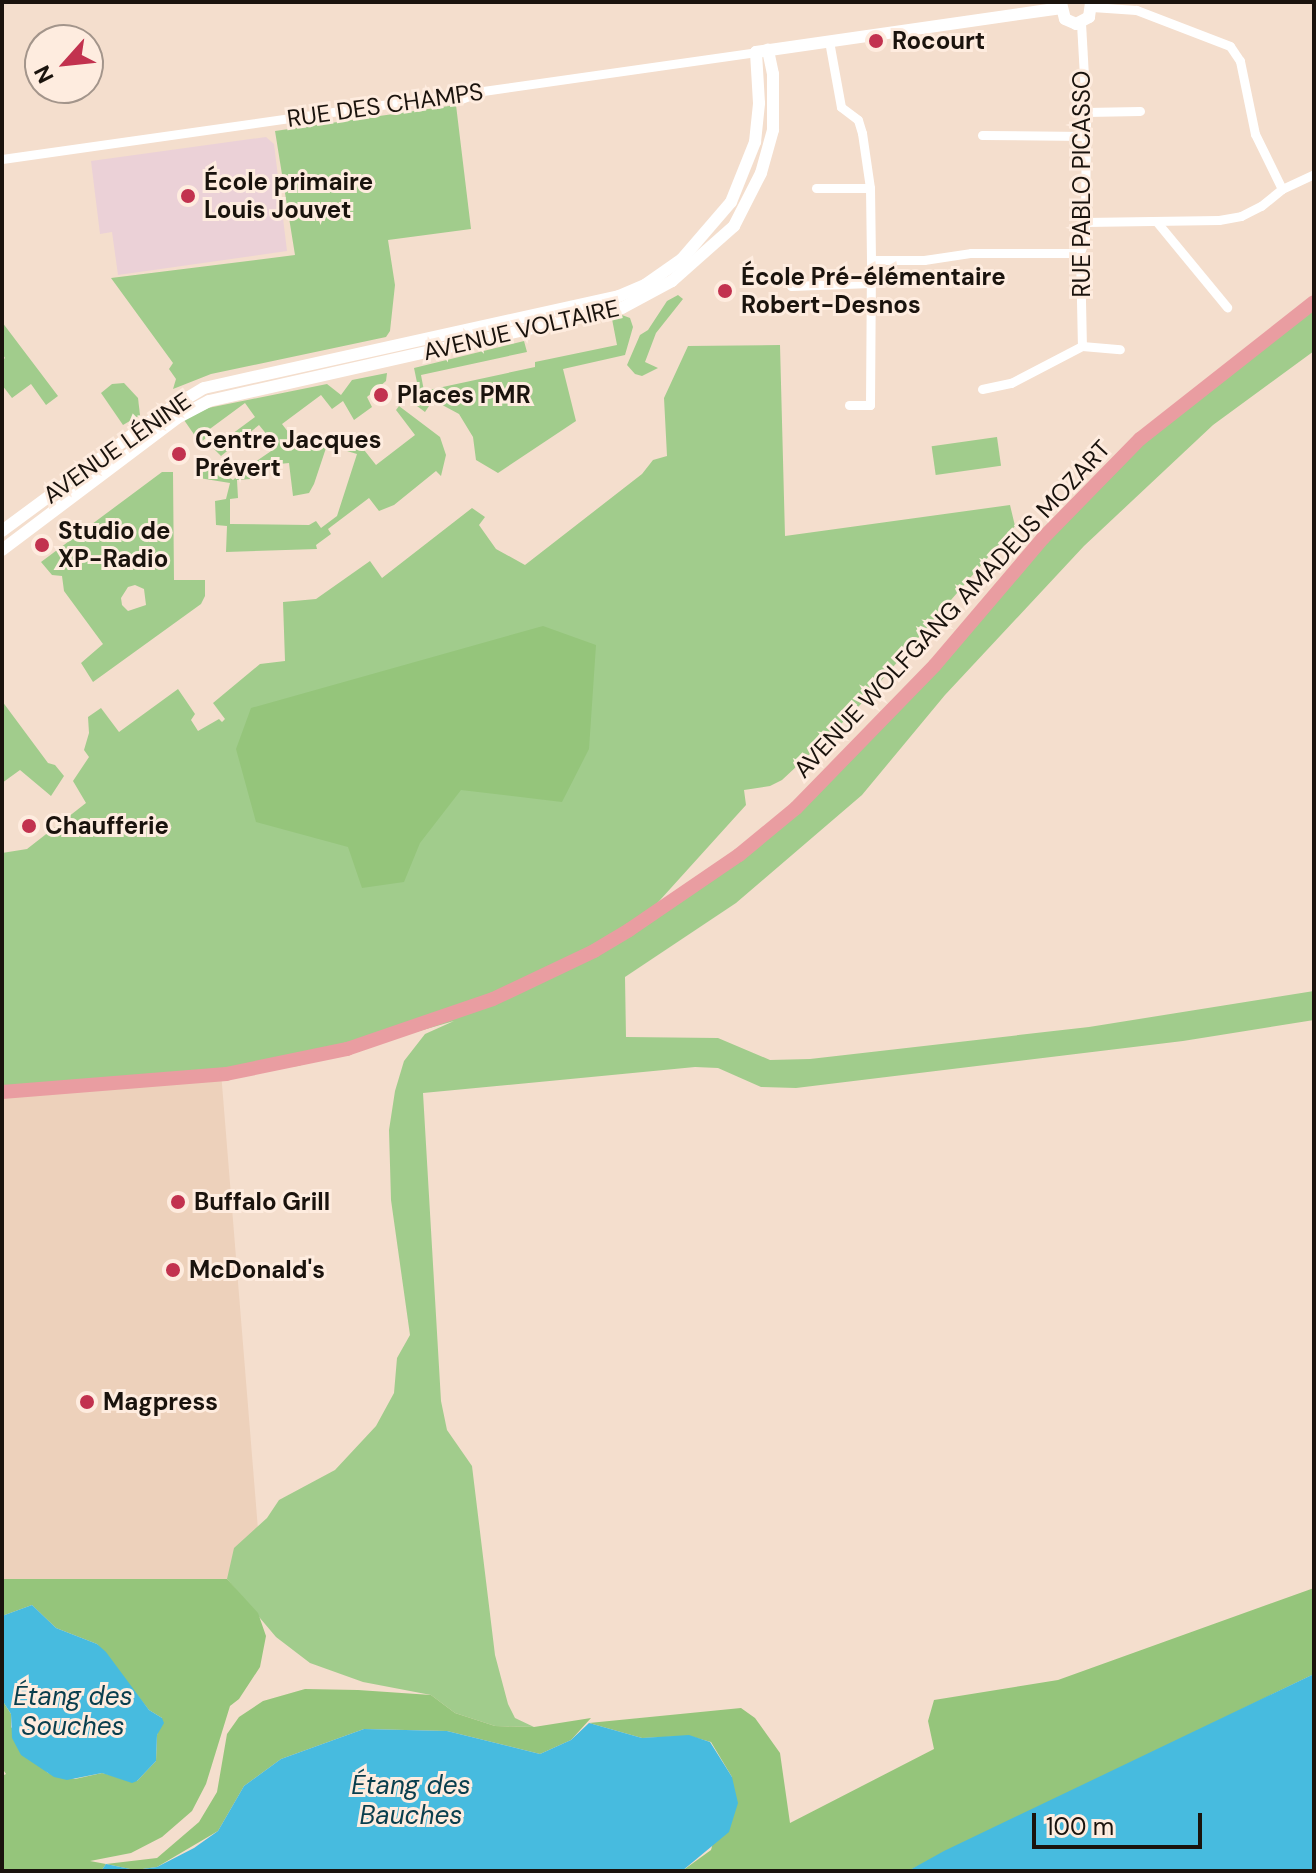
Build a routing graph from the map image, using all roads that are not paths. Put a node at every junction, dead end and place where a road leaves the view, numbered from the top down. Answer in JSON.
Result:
{"nodes":[{"id":1,"x":1091,"y":5,"type":"edge"},
{"id":2,"x":1062,"y":10,"type":"edge"},
{"id":3,"x":1081,"y":23,"type":"junction"},
{"id":4,"x":829,"y":41,"type":"junction"},
{"id":5,"x":762,"y":51,"type":"junction"},
{"id":6,"x":1140,"y":111,"type":"dead end"},
{"id":7,"x":1086,"y":112,"type":"junction"},
{"id":8,"x":982,"y":135,"type":"dead end"},
{"id":9,"x":1086,"y":136,"type":"junction"},
{"id":10,"x":2,"y":159,"type":"edge"},
{"id":11,"x":1314,"y":174,"type":"edge"},
{"id":12,"x":816,"y":188,"type":"dead end"},
{"id":13,"x":870,"y":188,"type":"junction"},
{"id":14,"x":1282,"y":189,"type":"junction"},
{"id":15,"x":1156,"y":221,"type":"junction"},
{"id":16,"x":1085,"y":222,"type":"junction"},
{"id":17,"x":1080,"y":253,"type":"junction"},
{"id":18,"x":871,"y":260,"type":"junction"},
{"id":19,"x":870,"y":283,"type":"junction"},
{"id":20,"x":791,"y":286,"type":"dead end"},
{"id":21,"x":1314,"y":302,"type":"edge"},
{"id":22,"x":1227,"y":307,"type":"dead end"},
{"id":23,"x":1082,"y":346,"type":"junction"},
{"id":24,"x":1120,"y":349,"type":"dead end"},
{"id":25,"x":288,"y":375,"type":"junction"},
{"id":26,"x":982,"y":389,"type":"dead end"},
{"id":27,"x":849,"y":405,"type":"dead end"},
{"id":28,"x":2,"y":531,"type":"edge"},
{"id":29,"x":2,"y":550,"type":"edge"},
{"id":30,"x":163,"y":1081,"type":"junction"},
{"id":31,"x":2,"y":1085,"type":"edge"},
{"id":32,"x":2,"y":1092,"type":"edge"}],
"edges":[{"from":1,"to":3,"type":"street"},
{"from":1,"to":14,"type":"street"},
{"from":2,"to":3,"type":"street"},
{"from":2,"to":4,"type":"street"},
{"from":3,"to":7,"type":"street","name":"RUE PABLO PICASSO"},
{"from":4,"to":5,"type":"street"},
{"from":4,"to":13,"type":"street"},
{"from":5,"to":10,"type":"street","name":"RUE DES CHAMPS"},
{"from":5,"to":25,"type":"street","name":"AVENUE VOLTAIRE"},
{"from":6,"to":7,"type":"street"},
{"from":7,"to":9,"type":"street","name":"RUE PABLO PICASSO"},
{"from":8,"to":9,"type":"street"},
{"from":9,"to":16,"type":"street","name":"RUE PABLO PICASSO"},
{"from":11,"to":14,"type":"street"},
{"from":12,"to":13,"type":"street"},
{"from":13,"to":18,"type":"street"},
{"from":14,"to":15,"type":"street"},
{"from":15,"to":16,"type":"street"},
{"from":15,"to":22,"type":"street"},
{"from":16,"to":17,"type":"street","name":"RUE PABLO PICASSO"},
{"from":17,"to":18,"type":"street"},
{"from":17,"to":23,"type":"street","name":"RUE PABLO PICASSO"},
{"from":18,"to":19,"type":"street"},
{"from":19,"to":20,"type":"street"},
{"from":19,"to":27,"type":"street"},
{"from":21,"to":30,"type":"main road","name":"AVENUE WOLFGANG AMADEUS MOZART"},
{"from":23,"to":24,"type":"street"},
{"from":23,"to":26,"type":"street"},
{"from":25,"to":28,"type":"street","name":"AVENUE LÉNINE"},
{"from":25,"to":29,"type":"street","name":"AVENUE LÉNINE"},
{"from":30,"to":31,"type":"main road","name":"AVENUE WOLFGANG AMADEUS MOZART"},
{"from":30,"to":32,"type":"main road","name":"AVENUE WOLFGANG AMADEUS MOZART"}]}
